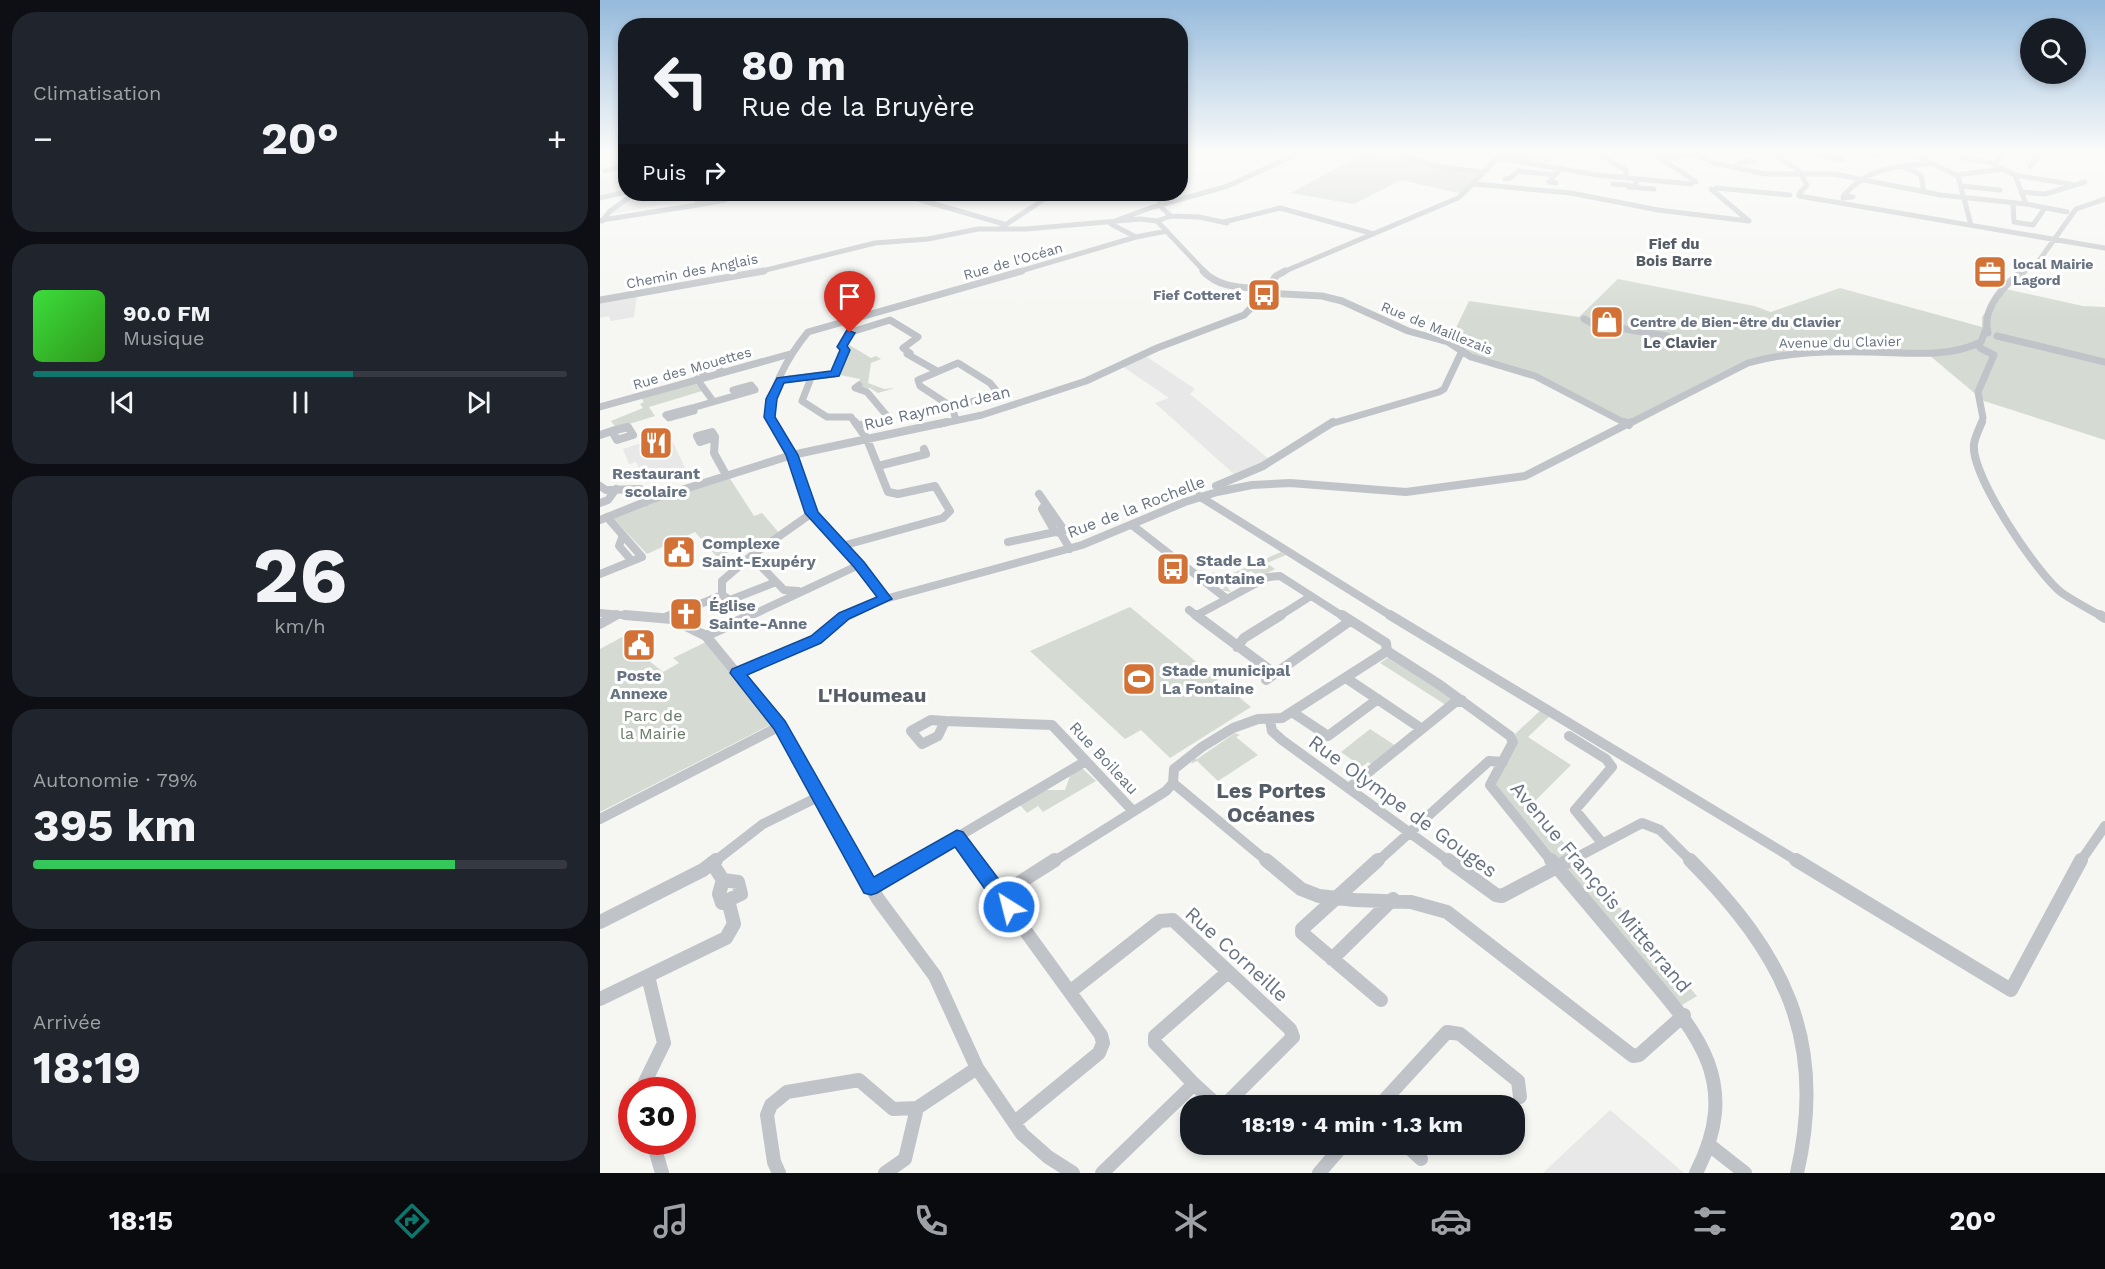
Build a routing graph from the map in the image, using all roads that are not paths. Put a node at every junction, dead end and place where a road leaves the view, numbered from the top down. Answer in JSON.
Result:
{"nodes":[{"id":1,"x":615,"y":207,"type":"edge"},
{"id":2,"x":694,"y":207,"type":"edge"},
{"id":3,"x":939,"y":207,"type":"edge"},
{"id":4,"x":1033,"y":207,"type":"edge"},
{"id":5,"x":1155,"y":207,"type":"edge"},
{"id":6,"x":1162,"y":207,"type":"edge"},
{"id":7,"x":1438,"y":207,"type":"edge"},
{"id":8,"x":1642,"y":207,"type":"edge"},
{"id":9,"x":1734,"y":207,"type":"edge"},
{"id":10,"x":1856,"y":207,"type":"edge"},
{"id":11,"x":1966,"y":207,"type":"edge"},
{"id":12,"x":2013,"y":207,"type":"edge"},
{"id":13,"x":2039,"y":207,"type":"edge"},
{"id":14,"x":2086,"y":207,"type":"edge"},
{"id":15,"x":2045,"y":208,"type":"junction"},
{"id":16,"x":2067,"y":212,"type":"dead end"},
{"id":17,"x":1171,"y":216,"type":"junction"},
{"id":18,"x":1157,"y":221,"type":"junction"},
{"id":19,"x":1112,"y":222,"type":"junction"},
{"id":20,"x":1224,"y":222,"type":"junction"},
{"id":21,"x":601,"y":223,"type":"edge"},
{"id":22,"x":1971,"y":225,"type":"junction"},
{"id":23,"x":1233,"y":226,"type":"dead end"},
{"id":24,"x":1002,"y":227,"type":"junction"},
{"id":25,"x":1167,"y":231,"type":"junction"},
{"id":26,"x":1374,"y":234,"type":"junction"},
{"id":27,"x":1136,"y":237,"type":"junction"},
{"id":28,"x":2054,"y":238,"type":"junction"},
{"id":29,"x":2105,"y":248,"type":"edge"},
{"id":30,"x":1266,"y":291,"type":"junction"},
{"id":31,"x":600,"y":300,"type":"edge"},
{"id":32,"x":1584,"y":319,"type":"dead end"},
{"id":33,"x":1986,"y":329,"type":"junction"},
{"id":34,"x":1667,"y":336,"type":"dead end"},
{"id":35,"x":1996,"y":336,"type":"dead end"},
{"id":36,"x":1983,"y":338,"type":"junction"},
{"id":37,"x":1980,"y":348,"type":"junction"},
{"id":38,"x":1461,"y":353,"type":"junction"},
{"id":39,"x":1931,"y":353,"type":"junction"},
{"id":40,"x":790,"y":354,"type":"junction"},
{"id":41,"x":2105,"y":362,"type":"edge"},
{"id":42,"x":937,"y":371,"type":"junction"},
{"id":43,"x":811,"y":378,"type":"junction"},
{"id":44,"x":697,"y":379,"type":"junction"},
{"id":45,"x":780,"y":380,"type":"junction"},
{"id":46,"x":859,"y":385,"type":"dead end"},
{"id":47,"x":736,"y":394,"type":"dead end"},
{"id":48,"x":713,"y":401,"type":"junction"},
{"id":49,"x":601,"y":404,"type":"edge"},
{"id":50,"x":692,"y":407,"type":"dead end"},
{"id":51,"x":952,"y":407,"type":"junction"},
{"id":52,"x":956,"y":420,"type":"junction"},
{"id":53,"x":1629,"y":425,"type":"junction"},
{"id":54,"x":858,"y":426,"type":"junction"},
{"id":55,"x":612,"y":431,"type":"dead end"},
{"id":56,"x":600,"y":435,"type":"edge"},
{"id":57,"x":715,"y":437,"type":"dead end"},
{"id":58,"x":867,"y":439,"type":"junction"},
{"id":59,"x":924,"y":449,"type":"dead end"},
{"id":60,"x":792,"y":455,"type":"junction"},
{"id":61,"x":878,"y":466,"type":"junction"},
{"id":62,"x":726,"y":476,"type":"junction"},
{"id":63,"x":600,"y":486,"type":"edge"},
{"id":64,"x":1216,"y":486,"type":"dead end"},
{"id":65,"x":616,"y":489,"type":"junction"},
{"id":66,"x":1039,"y":494,"type":"dead end"},
{"id":67,"x":1199,"y":496,"type":"junction"},
{"id":68,"x":646,"y":502,"type":"junction"},
{"id":69,"x":600,"y":503,"type":"edge"},
{"id":70,"x":812,"y":513,"type":"junction"},
{"id":71,"x":604,"y":518,"type":"edge"},
{"id":72,"x":1132,"y":525,"type":"junction"},
{"id":73,"x":1058,"y":533,"type":"junction"},
{"id":74,"x":623,"y":535,"type":"junction"},
{"id":75,"x":1008,"y":542,"type":"dead end"},
{"id":76,"x":842,"y":546,"type":"junction"},
{"id":77,"x":1070,"y":549,"type":"junction"},
{"id":78,"x":751,"y":556,"type":"junction"},
{"id":79,"x":632,"y":561,"type":"junction"},
{"id":80,"x":859,"y":565,"type":"junction"},
{"id":81,"x":600,"y":574,"type":"edge"},
{"id":82,"x":776,"y":582,"type":"junction"},
{"id":83,"x":798,"y":591,"type":"junction"},
{"id":84,"x":722,"y":595,"type":"junction"},
{"id":85,"x":1311,"y":596,"type":"junction"},
{"id":86,"x":885,"y":599,"type":"junction"},
{"id":87,"x":1227,"y":599,"type":"junction"},
{"id":88,"x":600,"y":613,"type":"edge"},
{"id":89,"x":616,"y":615,"type":"junction"},
{"id":90,"x":665,"y":618,"type":"junction"},
{"id":91,"x":2105,"y":618,"type":"edge"},
{"id":92,"x":1350,"y":621,"type":"junction"},
{"id":93,"x":600,"y":624,"type":"edge"},
{"id":94,"x":706,"y":636,"type":"junction"},
{"id":95,"x":1237,"y":647,"type":"junction"},
{"id":96,"x":1388,"y":651,"type":"junction"},
{"id":97,"x":737,"y":673,"type":"junction"},
{"id":98,"x":1346,"y":678,"type":"junction"},
{"id":99,"x":1378,"y":699,"type":"junction"},
{"id":100,"x":1462,"y":700,"type":"junction"},
{"id":101,"x":1292,"y":712,"type":"junction"},
{"id":102,"x":945,"y":721,"type":"dead end"},
{"id":103,"x":1270,"y":721,"type":"junction"},
{"id":104,"x":780,"y":726,"type":"junction"},
{"id":105,"x":1422,"y":729,"type":"junction"},
{"id":106,"x":1569,"y":736,"type":"dead end"},
{"id":107,"x":1086,"y":761,"type":"junction"},
{"id":108,"x":1503,"y":762,"type":"junction"},
{"id":109,"x":1173,"y":783,"type":"junction"},
{"id":110,"x":1349,"y":788,"type":"junction"},
{"id":111,"x":820,"y":796,"type":"junction"},
{"id":112,"x":1133,"y":811,"type":"junction"},
{"id":113,"x":600,"y":819,"type":"edge"},
{"id":114,"x":2105,"y":826,"type":"edge"},
{"id":115,"x":1410,"y":833,"type":"junction"},
{"id":116,"x":957,"y":837,"type":"junction"},
{"id":117,"x":1603,"y":844,"type":"junction"},
{"id":118,"x":712,"y":863,"type":"junction"},
{"id":119,"x":1558,"y":868,"type":"junction"},
{"id":120,"x":871,"y":888,"type":"junction"},
{"id":121,"x":1000,"y":895,"type":"junction"},
{"id":122,"x":1393,"y":899,"type":"junction"},
{"id":123,"x":1334,"y":900,"type":"junction"},
{"id":124,"x":600,"y":922,"type":"edge"},
{"id":125,"x":1332,"y":959,"type":"junction"},
{"id":126,"x":1228,"y":972,"type":"junction"},
{"id":127,"x":648,"y":976,"type":"junction"},
{"id":128,"x":1071,"y":991,"type":"junction"},
{"id":129,"x":600,"y":999,"type":"edge"},
{"id":130,"x":1381,"y":1000,"type":"dead end"},
{"id":131,"x":1683,"y":1015,"type":"junction"},
{"id":132,"x":977,"y":1068,"type":"junction"},
{"id":133,"x":647,"y":1077,"type":"edge"},
{"id":134,"x":1194,"y":1084,"type":"junction"},
{"id":135,"x":1206,"y":1095,"type":"edge"},
{"id":136,"x":1235,"y":1095,"type":"edge"},
{"id":137,"x":1389,"y":1095,"type":"edge"},
{"id":138,"x":1520,"y":1095,"type":"edge"},
{"id":139,"x":917,"y":1108,"type":"junction"},
{"id":140,"x":1015,"y":1122,"type":"junction"},
{"id":141,"x":1708,"y":1144,"type":"junction"},
{"id":142,"x":657,"y":1155,"type":"edge"},
{"id":143,"x":1335,"y":1155,"type":"edge"},
{"id":144,"x":1417,"y":1155,"type":"edge"},
{"id":145,"x":1421,"y":1159,"type":"dead end"},
{"id":146,"x":662,"y":1173,"type":"edge"},
{"id":147,"x":779,"y":1173,"type":"edge"},
{"id":148,"x":885,"y":1173,"type":"edge"},
{"id":149,"x":1073,"y":1173,"type":"edge"},
{"id":150,"x":1102,"y":1173,"type":"edge"},
{"id":151,"x":1319,"y":1173,"type":"edge"},
{"id":152,"x":1696,"y":1173,"type":"edge"},
{"id":153,"x":1745,"y":1173,"type":"edge"},
{"id":154,"x":1797,"y":1173,"type":"edge"}],
"edges":[{"from":1,"to":21,"type":"street"},
{"from":2,"to":21,"type":"street"},
{"from":3,"to":24,"type":"street"},
{"from":4,"to":24,"type":"street"},
{"from":5,"to":19,"type":"street"},
{"from":6,"to":17,"type":"street"},
{"from":7,"to":26,"type":"street","name":"Rue Raymond Jean"},
{"from":8,"to":9,"type":"street"},
{"from":10,"to":22,"type":"street"},
{"from":11,"to":22,"type":"street"},
{"from":12,"to":15,"type":"street"},
{"from":13,"to":15,"type":"street"},
{"from":14,"to":28,"type":"street"},
{"from":15,"to":16,"type":"street"},
{"from":17,"to":18,"type":"street"},
{"from":17,"to":20,"type":"street"},
{"from":18,"to":19,"type":"street"},
{"from":18,"to":25,"type":"street","name":"Rue de Maillezais"},
{"from":19,"to":24,"type":"street","name":"Chemin des Anglais"},
{"from":19,"to":27,"type":"street"},
{"from":20,"to":23,"type":"street"},
{"from":20,"to":26,"type":"street"},
{"from":22,"to":28,"type":"street"},
{"from":24,"to":31,"type":"street","name":"Chemin des Anglais"},
{"from":25,"to":27,"type":"street","name":"Rue de l'Océan"},
{"from":25,"to":30,"type":"street","name":"Rue de Maillezais"},
{"from":26,"to":30,"type":"street","name":"Rue Raymond Jean"},
{"from":27,"to":40,"type":"street","name":"Rue de l'Océan"},
{"from":28,"to":29,"type":"street"},
{"from":28,"to":33,"type":"street"},
{"from":30,"to":38,"type":"street","name":"Rue de Maillezais"},
{"from":30,"to":52,"type":"street","name":"Rue Raymond Jean"},
{"from":32,"to":34,"type":"street"},
{"from":33,"to":36,"type":"street"},
{"from":33,"to":37,"type":"street"},
{"from":35,"to":41,"type":"street"},
{"from":36,"to":37,"type":"street"},
{"from":36,"to":39,"type":"street","name":"Avenue du Clavier"},
{"from":37,"to":39,"type":"street"},
{"from":37,"to":91,"type":"street"},
{"from":38,"to":53,"type":"street","name":"Rue de Maillezais"},
{"from":38,"to":64,"type":"street"},
{"from":39,"to":53,"type":"street","name":"Avenue du Clavier"},
{"from":40,"to":44,"type":"street","name":"Rue des Mouettes"},
{"from":40,"to":45,"type":"street","name":"Rue de l'Océan"},
{"from":42,"to":43,"type":"street"},
{"from":42,"to":51,"type":"street"},
{"from":42,"to":51,"type":"street"},
{"from":43,"to":45,"type":"street"},
{"from":43,"to":54,"type":"street"},
{"from":44,"to":48,"type":"street"},
{"from":44,"to":49,"type":"street","name":"Rue des Mouettes"},
{"from":45,"to":60,"type":"street","name":"Rue de l'Océan"},
{"from":46,"to":54,"type":"street"},
{"from":47,"to":48,"type":"street"},
{"from":48,"to":50,"type":"street"},
{"from":51,"to":52,"type":"street"},
{"from":52,"to":58,"type":"street","name":"Rue Raymond Jean"},
{"from":53,"to":67,"type":"street","name":"Rue de la Rochelle"},
{"from":54,"to":58,"type":"street"},
{"from":55,"to":56,"type":"street"},
{"from":57,"to":62,"type":"street"},
{"from":58,"to":60,"type":"street","name":"Rue Raymond Jean"},
{"from":58,"to":61,"type":"street"},
{"from":59,"to":61,"type":"street"},
{"from":60,"to":62,"type":"street","name":"Rue Raymond Jean"},
{"from":60,"to":70,"type":"street","name":"Rue de l'Océan"},
{"from":61,"to":76,"type":"street"},
{"from":62,"to":68,"type":"street","name":"Rue Raymond Jean"},
{"from":63,"to":65,"type":"street"},
{"from":65,"to":68,"type":"street"},
{"from":65,"to":69,"type":"street"},
{"from":66,"to":73,"type":"street"},
{"from":67,"to":72,"type":"street","name":"Rue de la Rochelle"},
{"from":67,"to":114,"type":"street"},
{"from":68,"to":71,"type":"street","name":"Rue Raymond Jean"},
{"from":70,"to":76,"type":"street"},
{"from":70,"to":78,"type":"street"},
{"from":71,"to":74,"type":"street"},
{"from":72,"to":77,"type":"street","name":"Rue de la Rochelle"},
{"from":72,"to":87,"type":"street"},
{"from":73,"to":75,"type":"street"},
{"from":73,"to":77,"type":"street"},
{"from":74,"to":79,"type":"street"},
{"from":74,"to":79,"type":"street"},
{"from":76,"to":80,"type":"street"},
{"from":77,"to":86,"type":"street","name":"Rue de la Rochelle"},
{"from":78,"to":82,"type":"street"},
{"from":78,"to":84,"type":"street"},
{"from":79,"to":81,"type":"street"},
{"from":80,"to":83,"type":"street"},
{"from":80,"to":86,"type":"street"},
{"from":82,"to":83,"type":"street"},
{"from":82,"to":84,"type":"street"},
{"from":83,"to":94,"type":"street"},
{"from":84,"to":90,"type":"street"},
{"from":85,"to":87,"type":"street","name":"Avenue François Mitterrand"},
{"from":85,"to":92,"type":"street","name":"Avenue François Mitterrand"},
{"from":85,"to":95,"type":"street"},
{"from":86,"to":97,"type":"street","name":"Rue de la Rochelle"},
{"from":87,"to":95,"type":"street"},
{"from":88,"to":89,"type":"street"},
{"from":89,"to":90,"type":"street"},
{"from":89,"to":93,"type":"street"},
{"from":90,"to":94,"type":"street"},
{"from":92,"to":95,"type":"street"},
{"from":92,"to":96,"type":"street","name":"Avenue François Mitterrand"},
{"from":94,"to":97,"type":"street"},
{"from":96,"to":98,"type":"street"},
{"from":96,"to":100,"type":"street","name":"Avenue François Mitterrand"},
{"from":97,"to":104,"type":"street"},
{"from":98,"to":99,"type":"street"},
{"from":98,"to":101,"type":"street"},
{"from":99,"to":101,"type":"street"},
{"from":99,"to":105,"type":"street"},
{"from":100,"to":105,"type":"street"},
{"from":100,"to":108,"type":"street","name":"Avenue François Mitterrand"},
{"from":101,"to":103,"type":"street"},
{"from":102,"to":107,"type":"street","name":"Rue Boileau"},
{"from":103,"to":109,"type":"street"},
{"from":103,"to":110,"type":"street","name":"Rue Olympe de Gouges"},
{"from":104,"to":111,"type":"street"},
{"from":104,"to":113,"type":"street"},
{"from":105,"to":110,"type":"street"},
{"from":106,"to":117,"type":"street"},
{"from":107,"to":112,"type":"street","name":"Rue Boileau"},
{"from":107,"to":116,"type":"street"},
{"from":108,"to":115,"type":"street"},
{"from":108,"to":119,"type":"street","name":"Avenue François Mitterrand"},
{"from":109,"to":112,"type":"street"},
{"from":109,"to":123,"type":"street"},
{"from":110,"to":115,"type":"street","name":"Rue Olympe de Gouges"},
{"from":111,"to":118,"type":"street"},
{"from":111,"to":120,"type":"street"},
{"from":112,"to":121,"type":"street"},
{"from":115,"to":119,"type":"street","name":"Rue Olympe de Gouges"},
{"from":115,"to":123,"type":"street"},
{"from":116,"to":120,"type":"street"},
{"from":116,"to":121,"type":"street"},
{"from":117,"to":119,"type":"street"},
{"from":117,"to":154,"type":"street"},
{"from":118,"to":124,"type":"street"},
{"from":118,"to":127,"type":"street"},
{"from":119,"to":131,"type":"street","name":"Avenue François Mitterrand"},
{"from":120,"to":132,"type":"street"},
{"from":121,"to":128,"type":"street"},
{"from":122,"to":123,"type":"street"},
{"from":122,"to":125,"type":"street"},
{"from":122,"to":131,"type":"street"},
{"from":123,"to":125,"type":"street"},
{"from":125,"to":130,"type":"street"},
{"from":126,"to":128,"type":"street","name":"Rue Corneille"},
{"from":126,"to":134,"type":"street"},
{"from":126,"to":136,"type":"street","name":"Rue Corneille"},
{"from":127,"to":129,"type":"street"},
{"from":127,"to":133,"type":"street"},
{"from":128,"to":140,"type":"street"},
{"from":131,"to":141,"type":"street","name":"Avenue François Mitterrand"},
{"from":132,"to":139,"type":"street"},
{"from":132,"to":140,"type":"street"},
{"from":134,"to":135,"type":"street"},
{"from":134,"to":150,"type":"street"},
{"from":137,"to":138,"type":"street"},
{"from":139,"to":147,"type":"street"},
{"from":139,"to":148,"type":"street"},
{"from":140,"to":149,"type":"street"},
{"from":141,"to":152,"type":"street","name":"Avenue François Mitterrand"},
{"from":141,"to":153,"type":"street"},
{"from":142,"to":146,"type":"street"},
{"from":143,"to":151,"type":"street"},
{"from":144,"to":145,"type":"street"}]}
